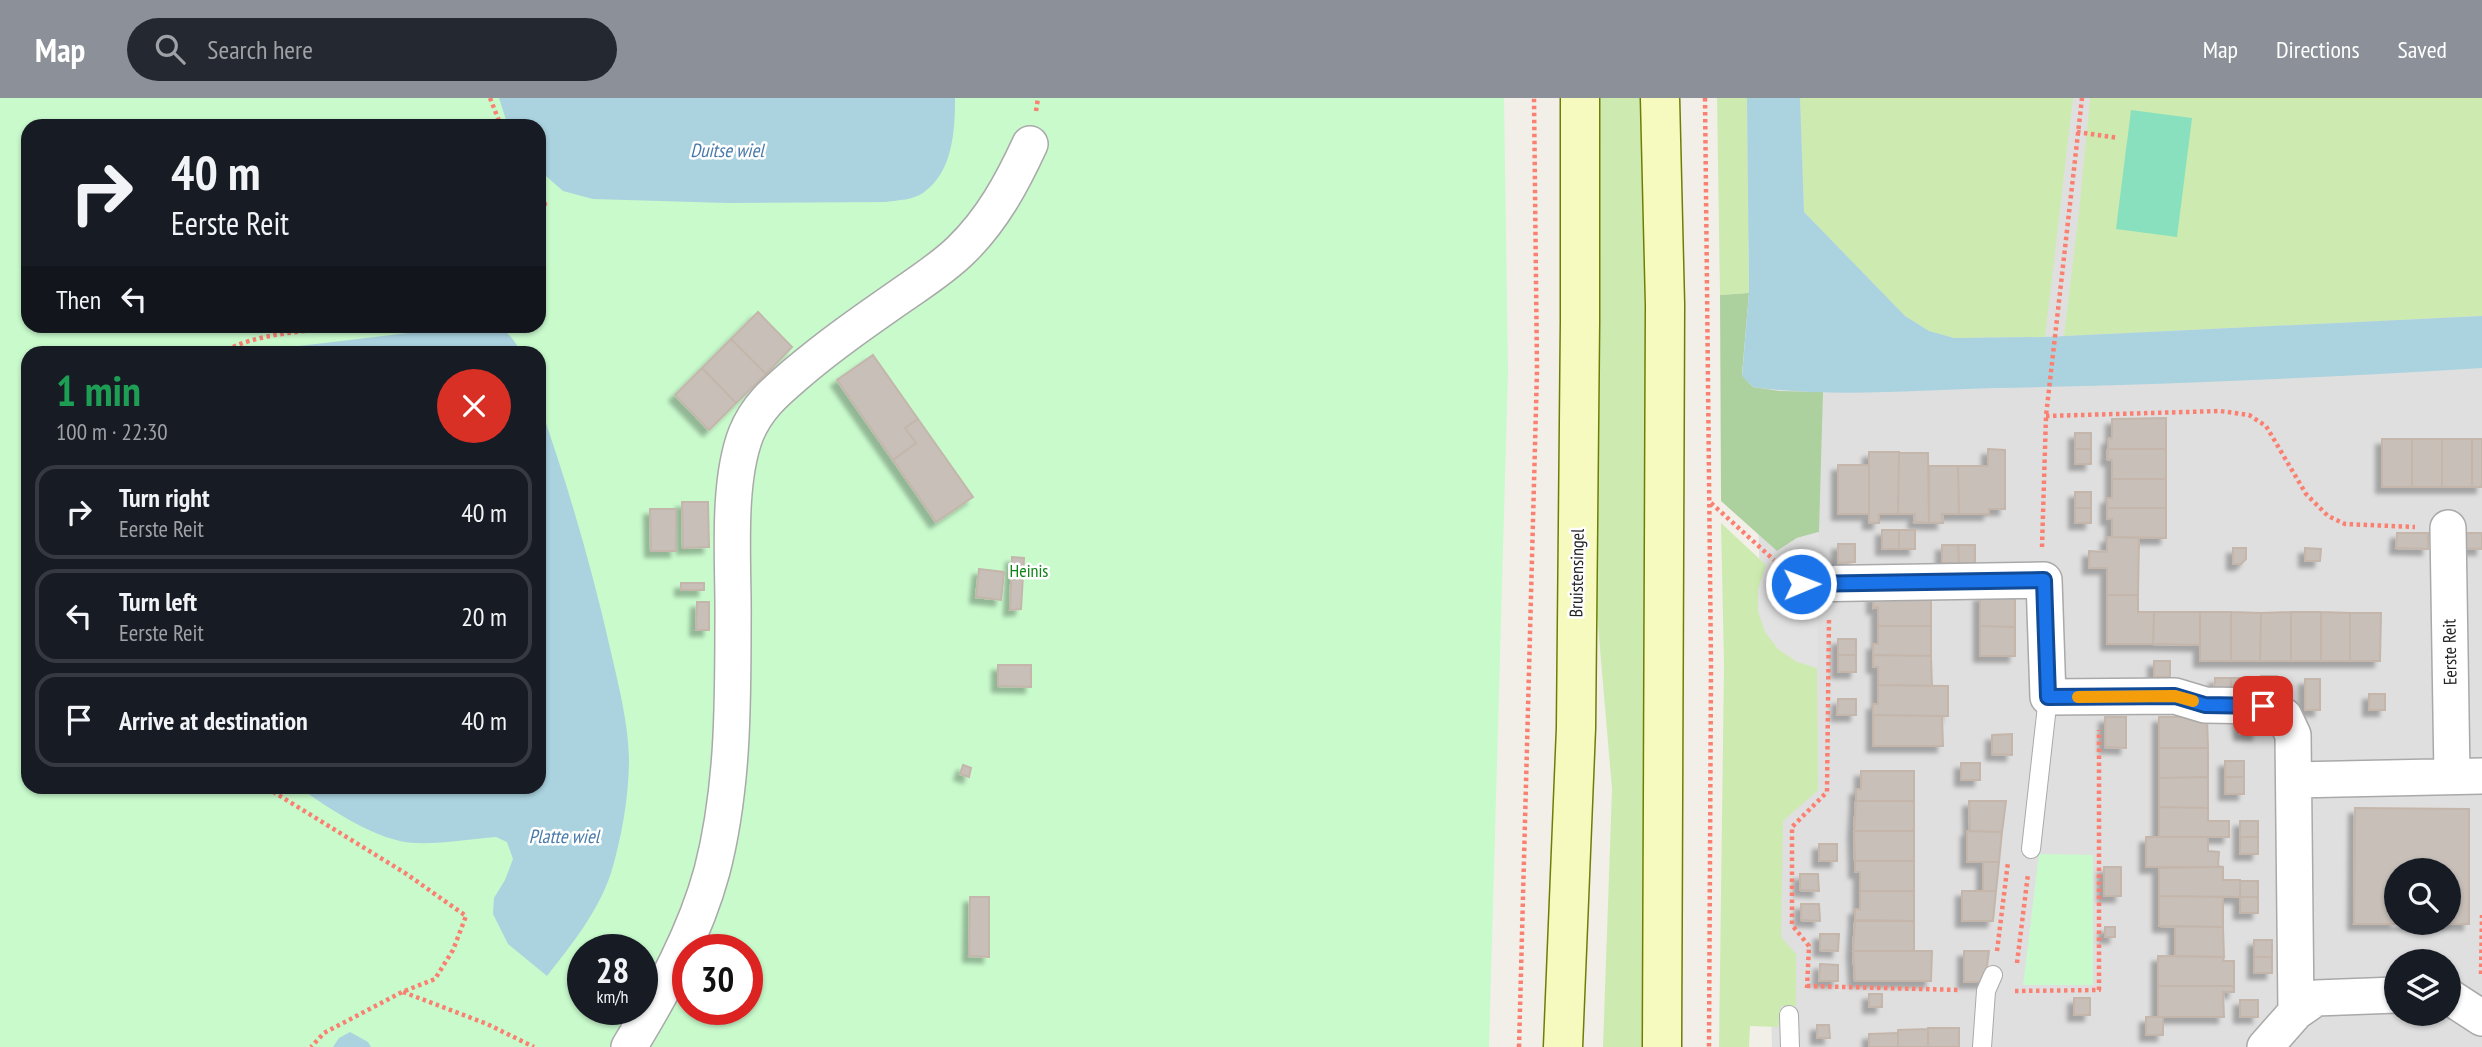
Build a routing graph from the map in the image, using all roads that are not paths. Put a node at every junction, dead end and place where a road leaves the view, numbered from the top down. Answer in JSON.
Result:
{"nodes":[{"id":1,"x":1580,"y":98,"type":"edge"},
{"id":2,"x":1660,"y":98,"type":"edge"},
{"id":3,"x":1030,"y":144,"type":"dead end"},
{"id":4,"x":2448,"y":528,"type":"road end"},
{"id":5,"x":1815,"y":584,"type":"road end"},
{"id":6,"x":2048,"y":697,"type":"junction"},
{"id":7,"x":2467,"y":776,"type":"edge"},
{"id":8,"x":2294,"y":780,"type":"junction"},
{"id":9,"x":2031,"y":849,"type":"road end"},
{"id":10,"x":1990,"y":983,"type":"road end"},
{"id":11,"x":2384,"y":995,"type":"edge"},
{"id":12,"x":2461,"y":1009,"type":"edge"},
{"id":13,"x":2297,"y":1012,"type":"junction"},
{"id":14,"x":1789,"y":1015,"type":"road end"},
{"id":15,"x":2480,"y":1027,"type":"edge"},
{"id":16,"x":629,"y":1047,"type":"edge"},
{"id":17,"x":1563,"y":1047,"type":"edge"},
{"id":18,"x":1662,"y":1047,"type":"edge"},
{"id":19,"x":1790,"y":1047,"type":"edge"},
{"id":20,"x":1982,"y":1047,"type":"edge"},
{"id":21,"x":2265,"y":1047,"type":"edge"}],
"edges":[{"from":1,"to":17,"type":"main road","name":"Bruistensingel"},
{"from":2,"to":18,"type":"main road"},
{"from":3,"to":16,"type":"street"},
{"from":4,"to":7,"type":"street","name":"Eerste Reit"},
{"from":5,"to":6,"type":"street"},
{"from":6,"to":8,"type":"street"},
{"from":6,"to":9,"type":"lane"},
{"from":7,"to":8,"type":"street","name":"Eerste Reit"},
{"from":8,"to":13,"type":"street"},
{"from":10,"to":20,"type":"lane"},
{"from":11,"to":13,"type":"street"},
{"from":12,"to":15,"type":"street"},
{"from":13,"to":21,"type":"street"},
{"from":14,"to":19,"type":"lane"}]}
